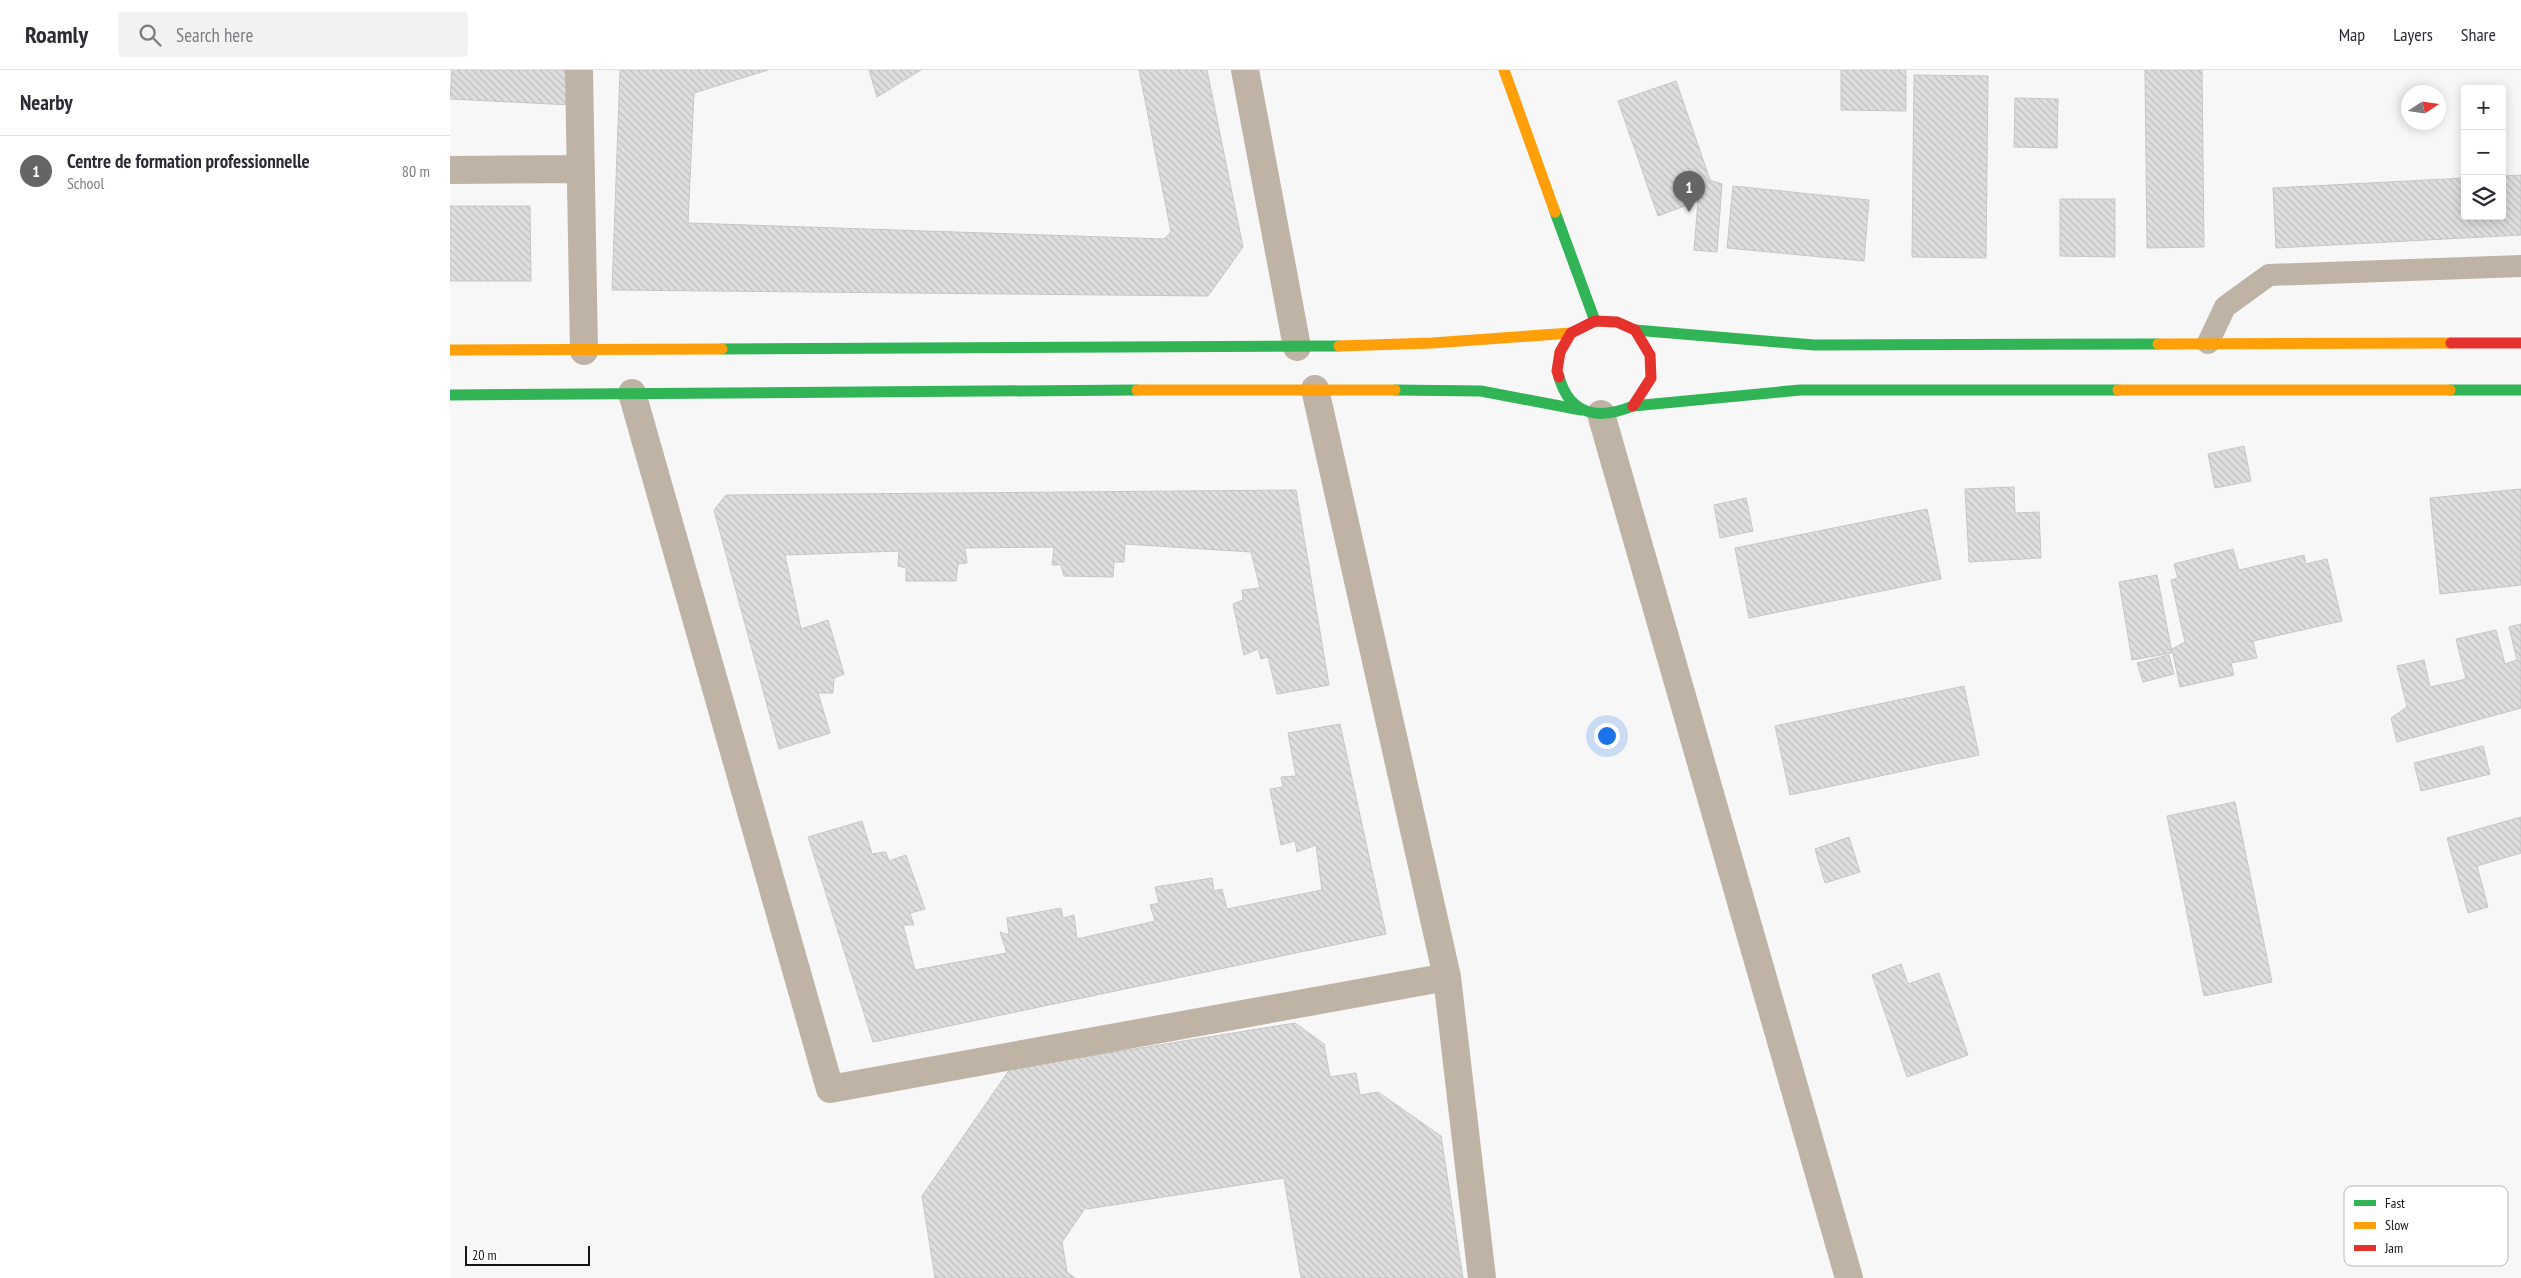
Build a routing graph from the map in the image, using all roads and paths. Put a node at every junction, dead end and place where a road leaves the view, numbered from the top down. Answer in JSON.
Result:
{"nodes":[{"id":1,"x":579,"y":70,"type":"edge"},
{"id":2,"x":1244,"y":70,"type":"edge"},
{"id":3,"x":1504,"y":70,"type":"edge"},
{"id":4,"x":581,"y":169,"type":"junction"},
{"id":5,"x":450,"y":170,"type":"edge"},
{"id":6,"x":2521,"y":266,"type":"edge"},
{"id":7,"x":1595,"y":321,"type":"junction"},
{"id":8,"x":1635,"y":330,"type":"junction"},
{"id":9,"x":1571,"y":333,"type":"junction"},
{"id":10,"x":2521,"y":342,"type":"edge"},
{"id":11,"x":2208,"y":344,"type":"junction"},
{"id":12,"x":1297,"y":347,"type":"junction"},
{"id":13,"x":450,"y":350,"type":"edge"},
{"id":14,"x":584,"y":351,"type":"junction"},
{"id":15,"x":1315,"y":389,"type":"junction"},
{"id":16,"x":2521,"y":390,"type":"edge"},
{"id":17,"x":632,"y":393,"type":"junction"},
{"id":18,"x":450,"y":395,"type":"edge"},
{"id":19,"x":1633,"y":406,"type":"junction"},
{"id":20,"x":1591,"y":412,"type":"junction"},
{"id":21,"x":1447,"y":977,"type":"junction"},
{"id":22,"x":1482,"y":1278,"type":"edge"},
{"id":23,"x":1849,"y":1278,"type":"edge"}],
"edges":[{"from":1,"to":4,"type":"street"},
{"from":2,"to":12,"type":"street"},
{"from":3,"to":7,"type":"main road"},
{"from":4,"to":5,"type":"street"},
{"from":4,"to":14,"type":"street"},
{"from":6,"to":11,"type":"lane"},
{"from":7,"to":8,"type":"main road"},
{"from":7,"to":9,"type":"main road"},
{"from":8,"to":11,"type":"main road"},
{"from":8,"to":19,"type":"main road"},
{"from":9,"to":12,"type":"main road"},
{"from":9,"to":20,"type":"main road"},
{"from":10,"to":11,"type":"main road"},
{"from":12,"to":14,"type":"main road"},
{"from":13,"to":14,"type":"main road"},
{"from":15,"to":17,"type":"main road"},
{"from":15,"to":20,"type":"main road"},
{"from":15,"to":21,"type":"street"},
{"from":16,"to":19,"type":"main road"},
{"from":17,"to":18,"type":"main road"},
{"from":17,"to":21,"type":"street"},
{"from":19,"to":20,"type":"main road"},
{"from":20,"to":23,"type":"street"},
{"from":21,"to":22,"type":"street"}]}
